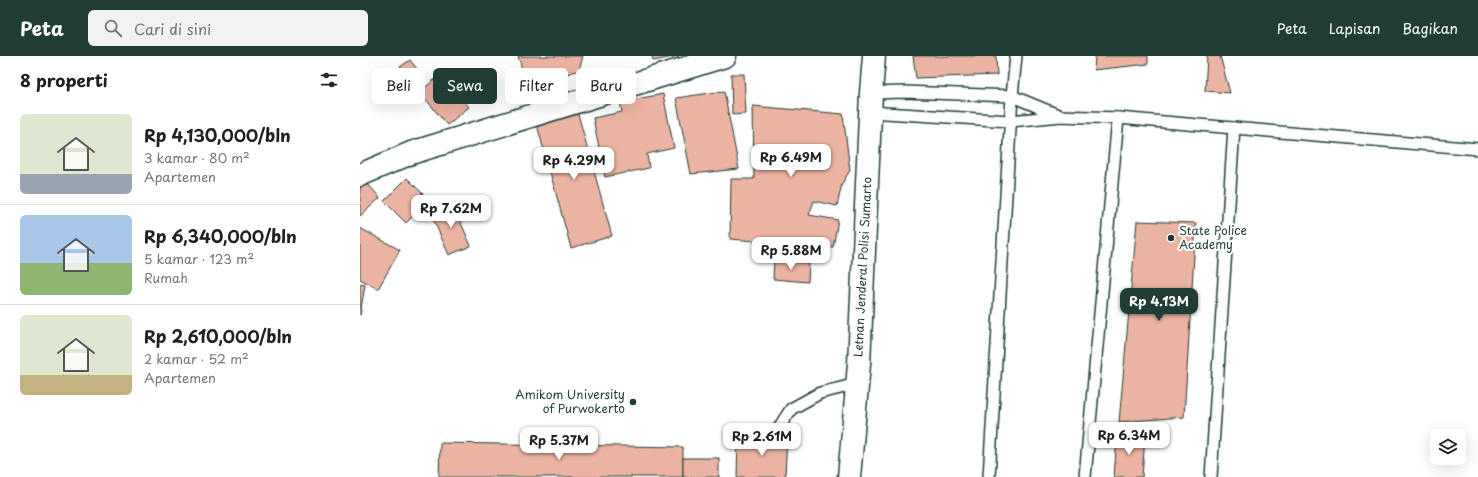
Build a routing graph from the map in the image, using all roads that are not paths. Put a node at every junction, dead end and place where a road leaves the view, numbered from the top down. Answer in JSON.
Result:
{"nodes":[{"id":1,"x":725,"y":56,"type":"edge"},
{"id":2,"x":874,"y":56,"type":"edge"},
{"id":3,"x":1016,"y":56,"type":"edge"},
{"id":4,"x":1012,"y":96,"type":"junction"},
{"id":5,"x":870,"y":103,"type":"junction"},
{"id":6,"x":1061,"y":116,"type":"junction"},
{"id":7,"x":1118,"y":118,"type":"junction"},
{"id":8,"x":1010,"y":121,"type":"junction"},
{"id":9,"x":1234,"y":128,"type":"junction"},
{"id":10,"x":1478,"y":149,"type":"edge"},
{"id":11,"x":360,"y":175,"type":"edge"},
{"id":12,"x":857,"y":384,"type":"junction"},
{"id":13,"x":773,"y":438,"type":"dead end"},
{"id":14,"x":848,"y":477,"type":"edge"},
{"id":15,"x":989,"y":477,"type":"edge"},
{"id":16,"x":1085,"y":477,"type":"edge"},
{"id":17,"x":1211,"y":477,"type":"edge"}],
"edges":[{"from":1,"to":11,"type":"street"},
{"from":2,"to":5,"type":"street","name":"Letnan Jenderal Polisi Sumarto"},
{"from":3,"to":4,"type":"lane"},
{"from":4,"to":5,"type":"lane"},
{"from":4,"to":6,"type":"lane"},
{"from":4,"to":8,"type":"lane"},
{"from":5,"to":8,"type":"lane"},
{"from":5,"to":12,"type":"street","name":"Letnan Jenderal Polisi Sumarto"},
{"from":6,"to":7,"type":"lane"},
{"from":6,"to":8,"type":"lane"},
{"from":7,"to":9,"type":"lane"},
{"from":7,"to":16,"type":"lane"},
{"from":8,"to":15,"type":"lane"},
{"from":9,"to":10,"type":"lane"},
{"from":9,"to":17,"type":"lane"},
{"from":12,"to":13,"type":"lane"},
{"from":12,"to":14,"type":"street","name":"Letnan Jenderal Polisi Sumarto"}]}
